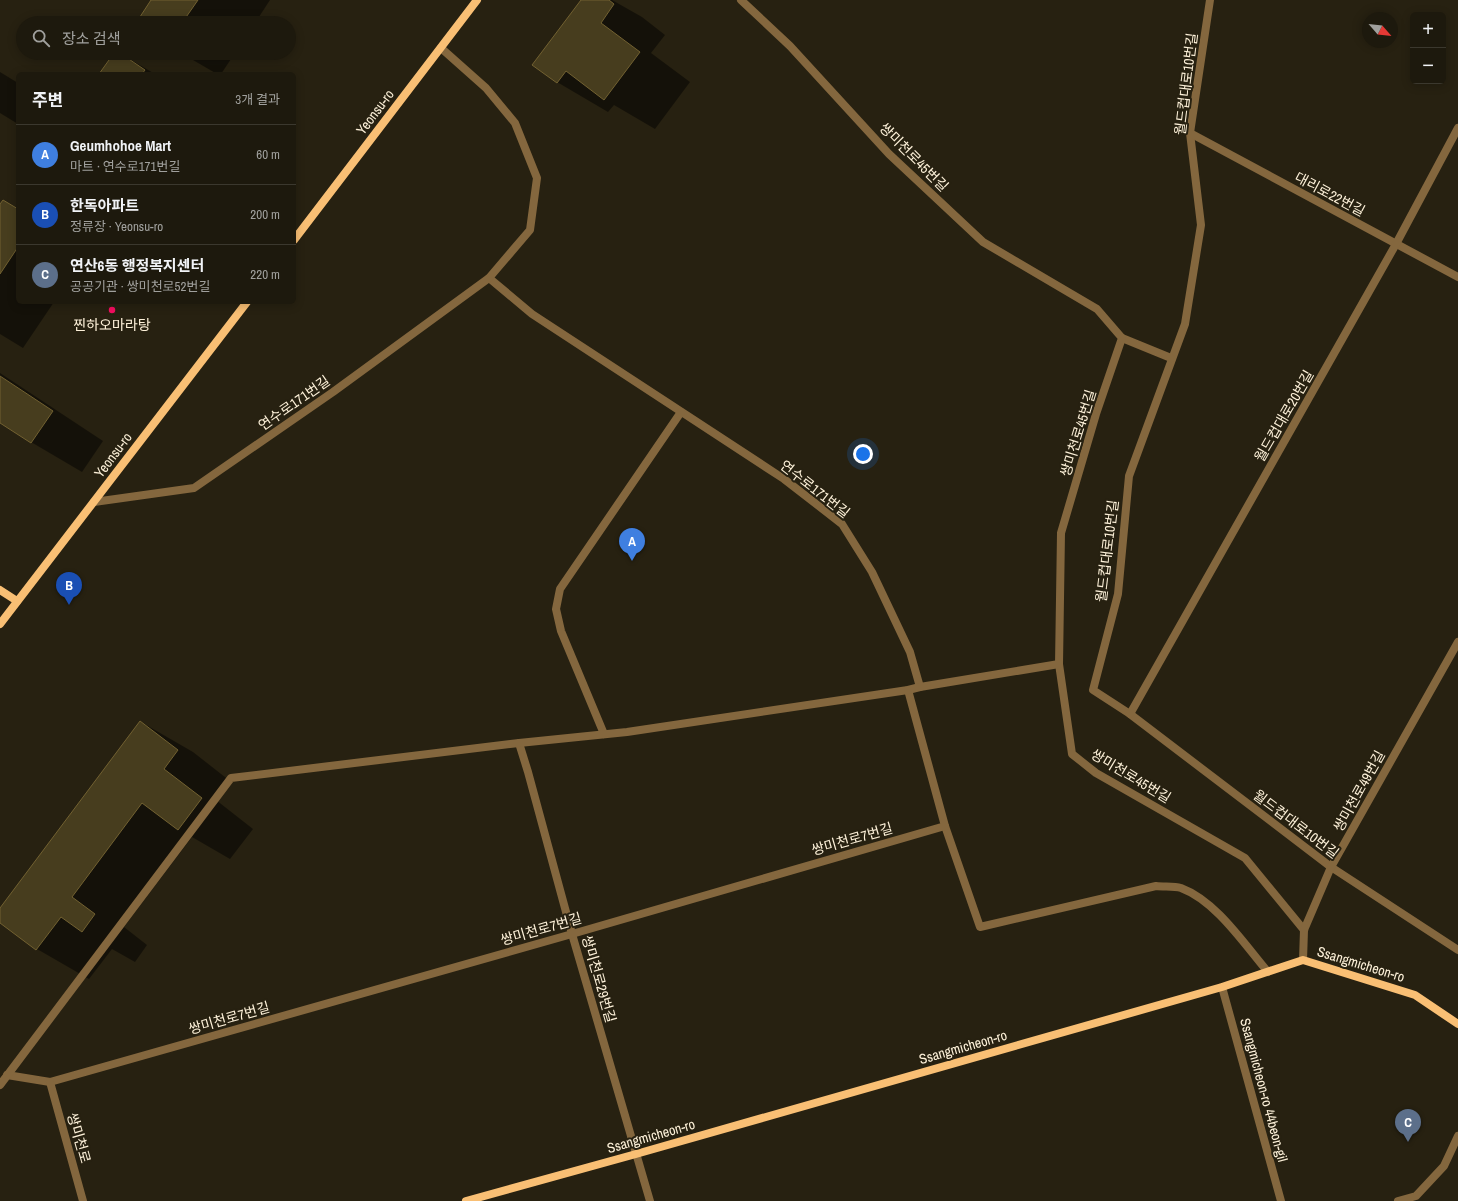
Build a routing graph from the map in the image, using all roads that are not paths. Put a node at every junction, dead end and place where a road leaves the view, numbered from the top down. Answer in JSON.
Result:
{"nodes":[{"id":1,"x":477,"y":0,"type":"edge"},
{"id":2,"x":741,"y":0,"type":"edge"},
{"id":3,"x":1210,"y":0,"type":"edge"},
{"id":4,"x":441,"y":48,"type":"junction"},
{"id":5,"x":1458,"y":128,"type":"edge"},
{"id":6,"x":1190,"y":133,"type":"junction"},
{"id":7,"x":296,"y":237,"type":"edge"},
{"id":8,"x":1396,"y":244,"type":"junction"},
{"id":9,"x":1458,"y":277,"type":"edge"},
{"id":10,"x":489,"y":278,"type":"junction"},
{"id":11,"x":244,"y":304,"type":"edge"},
{"id":12,"x":1122,"y":338,"type":"junction"},
{"id":13,"x":1172,"y":358,"type":"junction"},
{"id":14,"x":681,"y":412,"type":"junction"},
{"id":15,"x":94,"y":502,"type":"junction"},
{"id":16,"x":0,"y":590,"type":"edge"},
{"id":17,"x":18,"y":601,"type":"junction"},
{"id":18,"x":0,"y":624,"type":"edge"},
{"id":19,"x":1458,"y":642,"type":"edge"},
{"id":20,"x":1059,"y":664,"type":"junction"},
{"id":21,"x":920,"y":687,"type":"junction"},
{"id":22,"x":908,"y":690,"type":"junction"},
{"id":23,"x":1130,"y":714,"type":"junction"},
{"id":24,"x":604,"y":734,"type":"junction"},
{"id":25,"x":519,"y":743,"type":"junction"},
{"id":26,"x":945,"y":826,"type":"junction"},
{"id":27,"x":1331,"y":867,"type":"junction"},
{"id":28,"x":1304,"y":930,"type":"junction"},
{"id":29,"x":572,"y":934,"type":"junction"},
{"id":30,"x":1458,"y":950,"type":"edge"},
{"id":31,"x":1303,"y":960,"type":"junction"},
{"id":32,"x":1268,"y":972,"type":"junction"},
{"id":33,"x":1222,"y":987,"type":"junction"},
{"id":34,"x":1458,"y":1024,"type":"edge"},
{"id":35,"x":7,"y":1074,"type":"junction"},
{"id":36,"x":50,"y":1082,"type":"junction"},
{"id":37,"x":0,"y":1085,"type":"edge"},
{"id":38,"x":1458,"y":1136,"type":"edge"},
{"id":39,"x":636,"y":1154,"type":"junction"},
{"id":40,"x":83,"y":1201,"type":"edge"},
{"id":41,"x":466,"y":1201,"type":"edge"},
{"id":42,"x":650,"y":1201,"type":"edge"},
{"id":43,"x":1281,"y":1201,"type":"edge"},
{"id":44,"x":1398,"y":1201,"type":"edge"}],
"edges":[{"from":1,"to":4,"type":"street","name":"Yeonsu-ro"},
{"from":2,"to":12,"type":"street","name":"쌍미천로45번길"},
{"from":3,"to":6,"type":"street","name":"월드컵대로10번길"},
{"from":4,"to":7,"type":"street","name":"Yeonsu-ro"},
{"from":4,"to":10,"type":"street","name":"연수로171번길"},
{"from":5,"to":8,"type":"street","name":"월드컵대로20번길"},
{"from":6,"to":8,"type":"street","name":"대리로22번길"},
{"from":6,"to":13,"type":"street","name":"월드컵대로10번길"},
{"from":8,"to":9,"type":"street","name":"대리로22번길"},
{"from":8,"to":23,"type":"street","name":"월드컵대로20번길"},
{"from":10,"to":14,"type":"street","name":"연수로171번길"},
{"from":10,"to":15,"type":"street","name":"연수로171번길"},
{"from":11,"to":15,"type":"street","name":"Yeonsu-ro"},
{"from":12,"to":13,"type":"street"},
{"from":12,"to":20,"type":"street","name":"쌍미천로45번길"},
{"from":13,"to":23,"type":"street","name":"월드컵대로10번길"},
{"from":14,"to":21,"type":"street","name":"연수로171번길"},
{"from":14,"to":24,"type":"street"},
{"from":15,"to":17,"type":"street","name":"Yeonsu-ro"},
{"from":16,"to":17,"type":"street"},
{"from":17,"to":18,"type":"street","name":"Yeonsu-ro"},
{"from":19,"to":27,"type":"street","name":"쌍미천로49번길"},
{"from":20,"to":21,"type":"street"},
{"from":20,"to":28,"type":"street","name":"쌍미천로45번길"},
{"from":21,"to":22,"type":"street"},
{"from":22,"to":24,"type":"street"},
{"from":22,"to":26,"type":"street"},
{"from":23,"to":27,"type":"street","name":"월드컵대로10번길"},
{"from":24,"to":25,"type":"street"},
{"from":25,"to":29,"type":"street","name":"쌍미천로29번길"},
{"from":25,"to":35,"type":"street"},
{"from":26,"to":29,"type":"street","name":"쌍미천로7번길"},
{"from":26,"to":32,"type":"street"},
{"from":27,"to":28,"type":"street","name":"쌍미천로49번길"},
{"from":27,"to":30,"type":"street","name":"월드컵대로10번길"},
{"from":28,"to":31,"type":"street","name":"쌍미천로49번길"},
{"from":29,"to":36,"type":"street","name":"쌍미천로7번길"},
{"from":29,"to":39,"type":"street","name":"쌍미천로29번길"},
{"from":31,"to":32,"type":"street","name":"Ssangmicheon-ro"},
{"from":31,"to":34,"type":"street","name":"Ssangmicheon-ro"},
{"from":32,"to":33,"type":"street","name":"Ssangmicheon-ro"},
{"from":33,"to":39,"type":"street","name":"Ssangmicheon-ro"},
{"from":33,"to":43,"type":"street","name":"Ssangmicheon-ro 44beon-gil"},
{"from":35,"to":36,"type":"street","name":"쌍미천로7번길"},
{"from":35,"to":37,"type":"street"},
{"from":36,"to":40,"type":"street","name":"쌍미천로"},
{"from":38,"to":44,"type":"street"},
{"from":39,"to":41,"type":"street","name":"Ssangmicheon-ro"},
{"from":39,"to":42,"type":"street","name":"쌍미천로29번길"}]}
